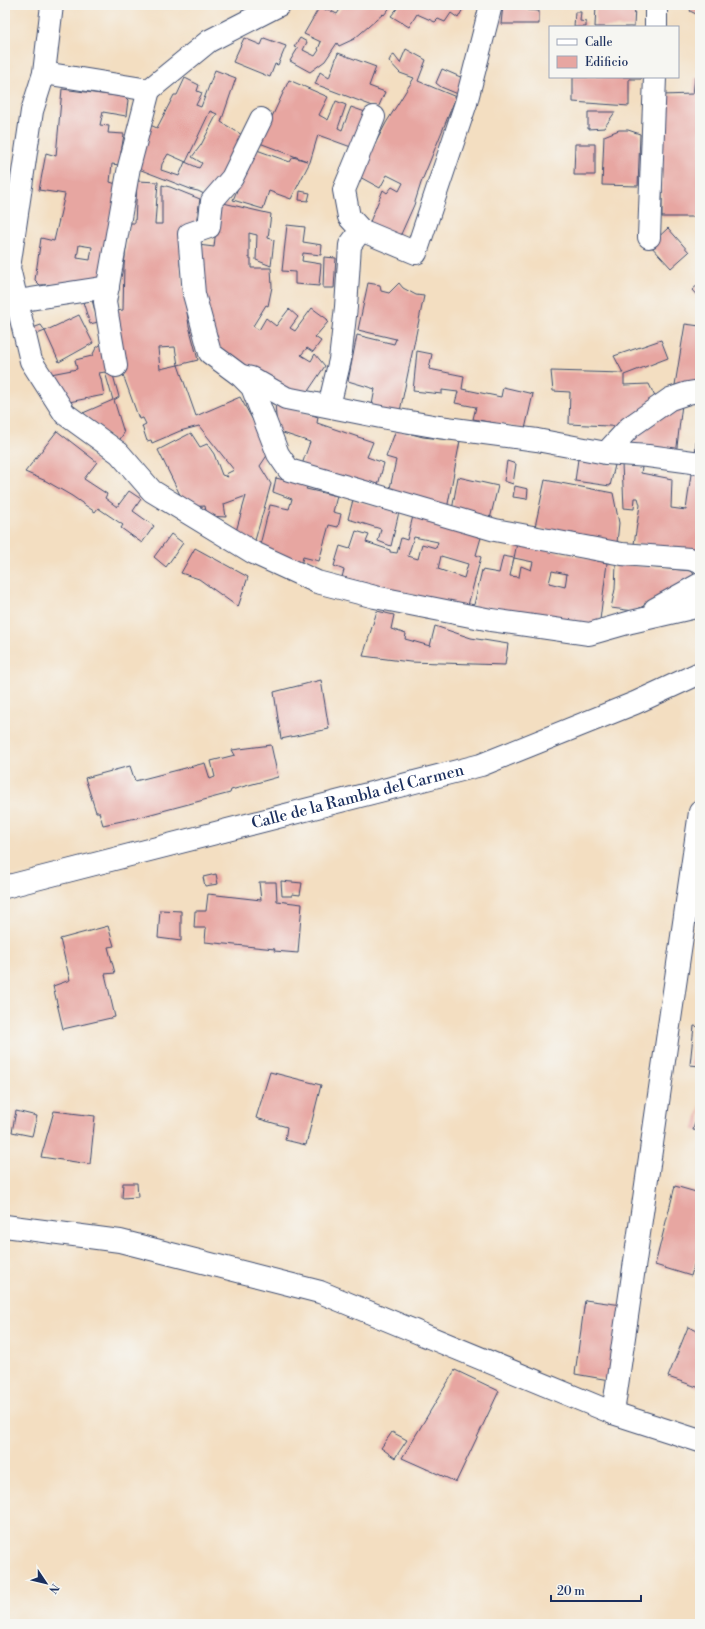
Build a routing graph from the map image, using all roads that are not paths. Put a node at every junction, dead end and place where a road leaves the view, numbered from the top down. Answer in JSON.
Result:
{"nodes":[{"id":1,"x":52,"y":5,"type":"edge"},
{"id":2,"x":279,"y":5,"type":"edge"},
{"id":3,"x":490,"y":5,"type":"edge"},
{"id":4,"x":656,"y":5,"type":"edge"},
{"id":5,"x":656,"y":26,"type":"edge"},
{"id":6,"x":44,"y":73,"type":"junction"},
{"id":7,"x":655,"y":78,"type":"edge"},
{"id":8,"x":149,"y":90,"type":"junction"},
{"id":9,"x":374,"y":117,"type":"dead end"},
{"id":10,"x":261,"y":119,"type":"dead end"},
{"id":11,"x":361,"y":230,"type":"junction"},
{"id":12,"x":649,"y":237,"type":"dead end"},
{"id":13,"x":108,"y":287,"type":"junction"},
{"id":14,"x":17,"y":301,"type":"junction"},
{"id":15,"x":116,"y":366,"type":"dead end"},
{"id":16,"x":242,"y":376,"type":"junction"},
{"id":17,"x":700,"y":391,"type":"edge"},
{"id":18,"x":329,"y":406,"type":"junction"},
{"id":19,"x":606,"y":454,"type":"junction"},
{"id":20,"x":700,"y":463,"type":"edge"},
{"id":21,"x":700,"y":562,"type":"edge"},
{"id":22,"x":700,"y":584,"type":"edge"},
{"id":23,"x":700,"y":606,"type":"edge"},
{"id":24,"x":631,"y":622,"type":"junction"},
{"id":25,"x":700,"y":673,"type":"edge"},
{"id":26,"x":700,"y":812,"type":"edge"},
{"id":27,"x":5,"y":888,"type":"edge"},
{"id":28,"x":5,"y":1226,"type":"edge"},
{"id":29,"x":613,"y":1413,"type":"junction"},
{"id":30,"x":700,"y":1441,"type":"edge"}],
"edges":[{"from":1,"to":6,"type":"street"},
{"from":2,"to":8,"type":"street"},
{"from":3,"to":11,"type":"street"},
{"from":4,"to":5,"type":"street"},
{"from":6,"to":8,"type":"street"},
{"from":6,"to":14,"type":"street"},
{"from":7,"to":12,"type":"street"},
{"from":8,"to":13,"type":"street"},
{"from":9,"to":11,"type":"street"},
{"from":10,"to":16,"type":"street"},
{"from":11,"to":18,"type":"street"},
{"from":13,"to":14,"type":"street"},
{"from":13,"to":15,"type":"street"},
{"from":14,"to":24,"type":"street"},
{"from":16,"to":18,"type":"street"},
{"from":16,"to":21,"type":"street"},
{"from":17,"to":19,"type":"street"},
{"from":18,"to":19,"type":"street"},
{"from":19,"to":20,"type":"street"},
{"from":22,"to":24,"type":"street"},
{"from":23,"to":24,"type":"street"},
{"from":25,"to":27,"type":"street","name":"Calle de la Rambla del Carmen"},
{"from":26,"to":29,"type":"street"},
{"from":28,"to":29,"type":"street"},
{"from":29,"to":30,"type":"street"}]}
